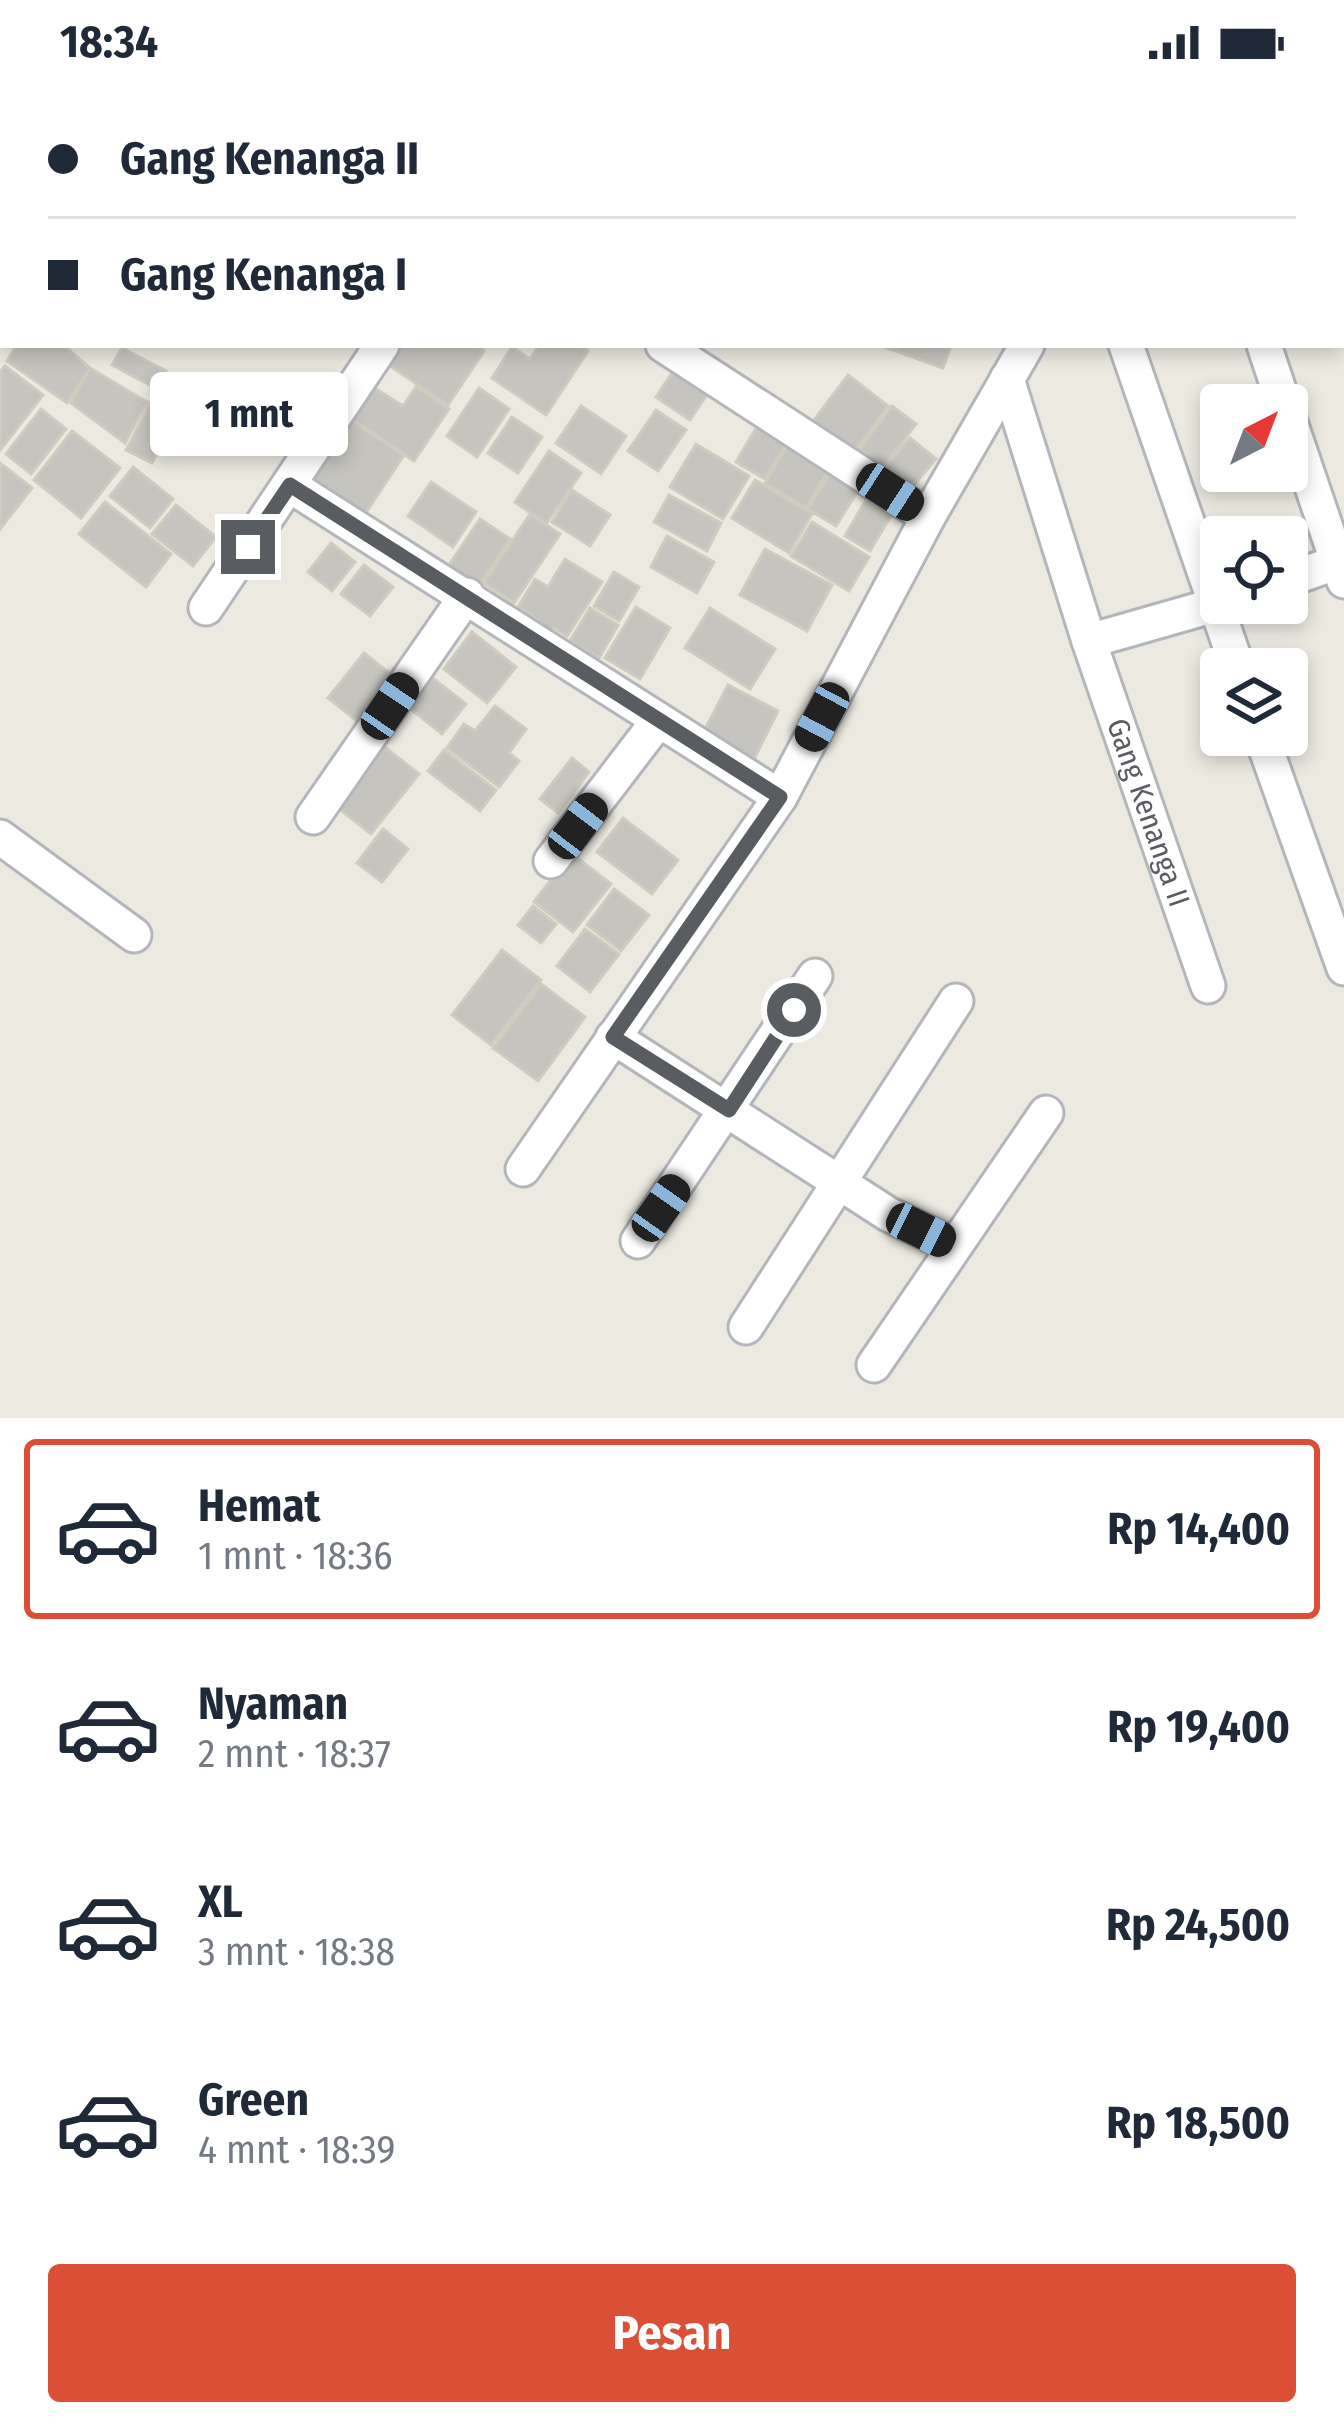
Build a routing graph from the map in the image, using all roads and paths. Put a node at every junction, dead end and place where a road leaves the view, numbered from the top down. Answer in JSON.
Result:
{"nodes":[{"id":1,"x":380,"y":348,"type":"edge"},
{"id":2,"x":667,"y":348,"type":"edge"},
{"id":3,"x":1025,"y":348,"type":"edge"},
{"id":4,"x":1127,"y":348,"type":"edge"},
{"id":5,"x":1265,"y":348,"type":"edge"},
{"id":6,"x":1007,"y":379,"type":"junction"},
{"id":7,"x":1277,"y":384,"type":"edge"},
{"id":8,"x":1308,"y":474,"type":"edge"},
{"id":9,"x":290,"y":485,"type":"junction"},
{"id":10,"x":928,"y":517,"type":"junction"},
{"id":11,"x":1200,"y":551,"type":"edge"},
{"id":12,"x":1341,"y":572,"type":"edge"},
{"id":13,"x":1308,"y":577,"type":"edge"},
{"id":14,"x":466,"y":595,"type":"junction"},
{"id":15,"x":206,"y":608,"type":"dead end"},
{"id":16,"x":1200,"y":609,"type":"edge"},
{"id":17,"x":1089,"y":641,"type":"junction"},
{"id":18,"x":658,"y":721,"type":"junction"},
{"id":19,"x":1269,"y":756,"type":"edge"},
{"id":20,"x":780,"y":797,"type":"junction"},
{"id":21,"x":314,"y":817,"type":"dead end"},
{"id":22,"x":0,"y":837,"type":"edge"},
{"id":23,"x":551,"y":862,"type":"dead end"},
{"id":24,"x":134,"y":935,"type":"dead end"},
{"id":25,"x":1344,"y":968,"type":"edge"},
{"id":26,"x":815,"y":976,"type":"dead end"},
{"id":27,"x":1208,"y":986,"type":"dead end"},
{"id":28,"x":956,"y":1001,"type":"dead end"},
{"id":29,"x":613,"y":1037,"type":"junction"},
{"id":30,"x":729,"y":1110,"type":"junction"},
{"id":31,"x":1046,"y":1113,"type":"dead end"},
{"id":32,"x":523,"y":1169,"type":"dead end"},
{"id":33,"x":838,"y":1181,"type":"junction"},
{"id":34,"x":638,"y":1241,"type":"dead end"},
{"id":35,"x":954,"y":1246,"type":"junction"},
{"id":36,"x":746,"y":1327,"type":"dead end"},
{"id":37,"x":874,"y":1366,"type":"dead end"}],
"edges":[{"from":1,"to":9,"type":"street"},
{"from":2,"to":10,"type":"street"},
{"from":3,"to":6,"type":"street"},
{"from":4,"to":11,"type":"street"},
{"from":5,"to":7,"type":"street"},
{"from":6,"to":10,"type":"street"},
{"from":6,"to":17,"type":"street","name":"Gang Kenanga II"},
{"from":8,"to":12,"type":"street"},
{"from":9,"to":14,"type":"street"},
{"from":9,"to":15,"type":"street"},
{"from":10,"to":20,"type":"street"},
{"from":12,"to":13,"type":"street"},
{"from":14,"to":18,"type":"street"},
{"from":14,"to":21,"type":"street"},
{"from":16,"to":17,"type":"street"},
{"from":17,"to":27,"type":"street","name":"Gang Kenanga II"},
{"from":18,"to":20,"type":"street"},
{"from":18,"to":23,"type":"street"},
{"from":19,"to":25,"type":"street"},
{"from":20,"to":29,"type":"street"},
{"from":22,"to":24,"type":"street"},
{"from":26,"to":30,"type":"street"},
{"from":28,"to":33,"type":"street"},
{"from":29,"to":30,"type":"street"},
{"from":29,"to":32,"type":"street"},
{"from":30,"to":33,"type":"street"},
{"from":30,"to":34,"type":"street"},
{"from":31,"to":35,"type":"street"},
{"from":33,"to":35,"type":"street"},
{"from":33,"to":36,"type":"street"},
{"from":35,"to":37,"type":"street"}]}
